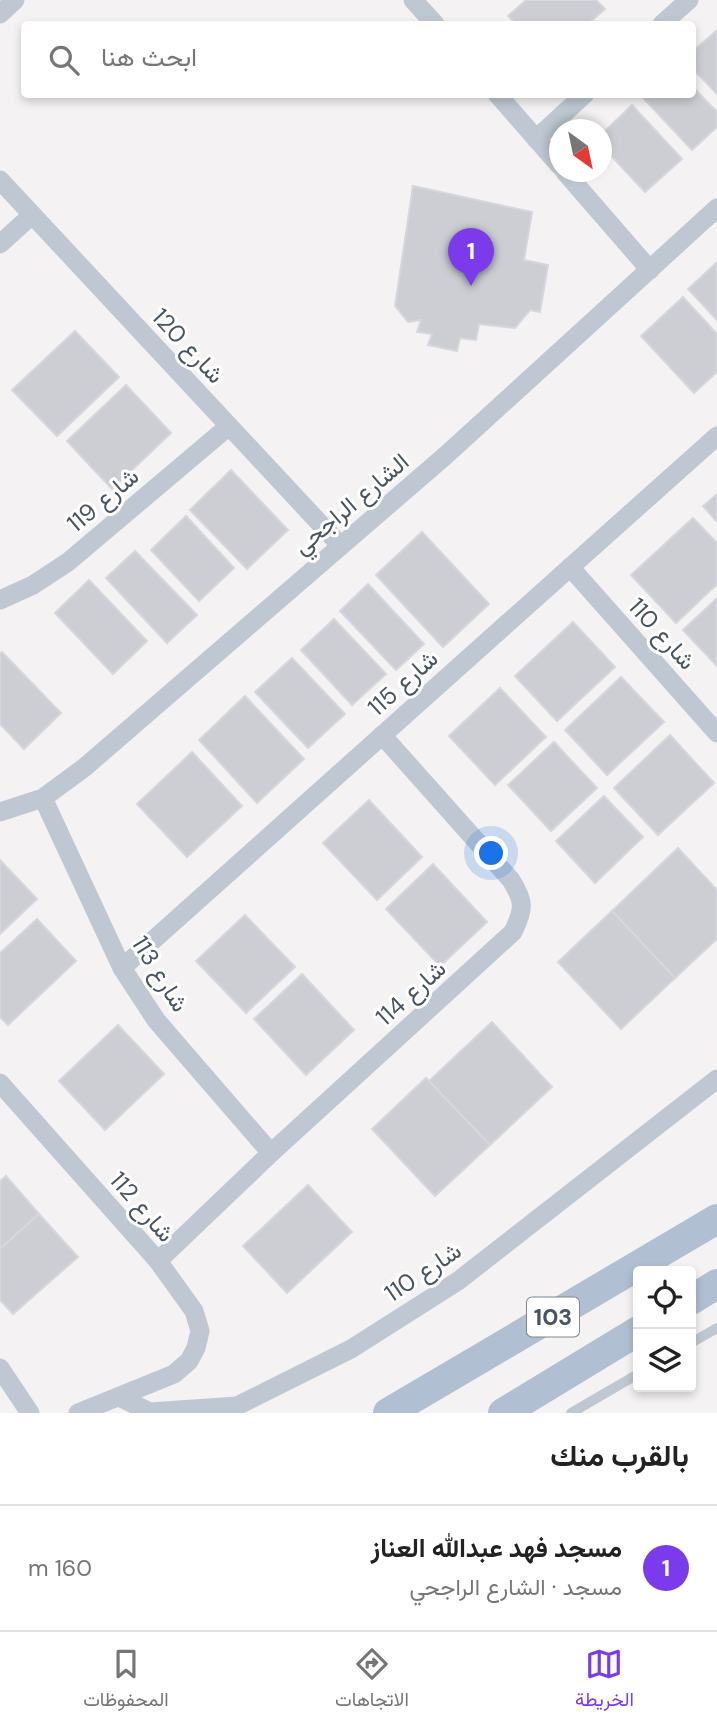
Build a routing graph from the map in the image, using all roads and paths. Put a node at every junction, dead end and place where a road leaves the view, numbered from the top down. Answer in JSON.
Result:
{"nodes":[{"id":1,"x":15,"y":0,"type":"edge"},
{"id":2,"x":413,"y":0,"type":"edge"},
{"id":3,"x":689,"y":0,"type":"edge"},
{"id":4,"x":0,"y":13,"type":"edge"},
{"id":5,"x":432,"y":21,"type":"edge"},
{"id":6,"x":665,"y":21,"type":"edge"},
{"id":7,"x":500,"y":98,"type":"edge"},
{"id":8,"x":581,"y":98,"type":"edge"},
{"id":9,"x":536,"y":139,"type":"junction"},
{"id":10,"x":549,"y":154,"type":"edge"},
{"id":11,"x":0,"y":180,"type":"edge"},
{"id":12,"x":574,"y":182,"type":"edge"},
{"id":13,"x":717,"y":208,"type":"edge"},
{"id":14,"x":32,"y":215,"type":"junction"},
{"id":15,"x":0,"y":244,"type":"edge"},
{"id":16,"x":650,"y":270,"type":"junction"},
{"id":17,"x":229,"y":426,"type":"junction"},
{"id":18,"x":717,"y":436,"type":"edge"},
{"id":19,"x":340,"y":545,"type":"junction"},
{"id":20,"x":570,"y":567,"type":"junction"},
{"id":21,"x":0,"y":600,"type":"edge"},
{"id":22,"x":717,"y":733,"type":"edge"},
{"id":23,"x":382,"y":735,"type":"junction"},
{"id":24,"x":43,"y":798,"type":"junction"},
{"id":25,"x":0,"y":812,"type":"edge"},
{"id":26,"x":122,"y":968,"type":"junction"},
{"id":27,"x":717,"y":1079,"type":"edge"},
{"id":28,"x":0,"y":1083,"type":"edge"},
{"id":29,"x":271,"y":1153,"type":"junction"},
{"id":30,"x":717,"y":1219,"type":"edge"},
{"id":31,"x":158,"y":1261,"type":"junction"},
{"id":32,"x":717,"y":1284,"type":"edge"},
{"id":33,"x":696,"y":1297,"type":"edge"},
{"id":34,"x":717,"y":1328,"type":"edge"},
{"id":35,"x":633,"y":1334,"type":"edge"},
{"id":36,"x":696,"y":1340,"type":"edge"},
{"id":37,"x":0,"y":1368,"type":"edge"},
{"id":38,"x":633,"y":1377,"type":"edge"},
{"id":39,"x":120,"y":1397,"type":"junction"},
{"id":40,"x":30,"y":1413,"type":"edge"},
{"id":41,"x":78,"y":1413,"type":"edge"},
{"id":42,"x":388,"y":1413,"type":"edge"},
{"id":43,"x":503,"y":1413,"type":"edge"},
{"id":44,"x":571,"y":1413,"type":"edge"}],
"edges":[{"from":1,"to":4,"type":"street"},
{"from":2,"to":5,"type":"street"},
{"from":3,"to":6,"type":"street"},
{"from":7,"to":9,"type":"street"},
{"from":8,"to":9,"type":"street"},
{"from":9,"to":10,"type":"street"},
{"from":11,"to":14,"type":"street","name":"شارع 120"},
{"from":12,"to":16,"type":"street"},
{"from":13,"to":16,"type":"street","name":"الشارع الراجحي"},
{"from":14,"to":15,"type":"street"},
{"from":14,"to":17,"type":"street","name":"شارع 120"},
{"from":16,"to":19,"type":"street","name":"الشارع الراجحي"},
{"from":17,"to":19,"type":"street","name":"شارع 120"},
{"from":17,"to":21,"type":"street","name":"شارع 119"},
{"from":18,"to":20,"type":"street","name":"شارع 115"},
{"from":19,"to":24,"type":"street","name":"الشارع الراجحي"},
{"from":20,"to":22,"type":"street","name":"شارع 110"},
{"from":20,"to":23,"type":"street","name":"شارع 115"},
{"from":23,"to":26,"type":"street","name":"شارع 115"},
{"from":23,"to":29,"type":"street","name":"114 شارع"},
{"from":24,"to":25,"type":"street","name":"الشارع الراجحي"},
{"from":24,"to":26,"type":"street","name":"شارع 113"},
{"from":26,"to":29,"type":"street","name":"شارع 113"},
{"from":27,"to":39,"type":"street","name":"شارع 110"},
{"from":28,"to":31,"type":"street","name":"شارع 112"},
{"from":29,"to":31,"type":"street","name":"114 شارع"},
{"from":30,"to":42,"type":"main road","number":"103"},
{"from":31,"to":39,"type":"street","name":"شارع 112"},
{"from":32,"to":33,"type":"main road"},
{"from":34,"to":36,"type":"lane"},
{"from":35,"to":43,"type":"main road","number":"103"},
{"from":37,"to":40,"type":"street"},
{"from":38,"to":44,"type":"lane"},
{"from":39,"to":41,"type":"street"}]}
